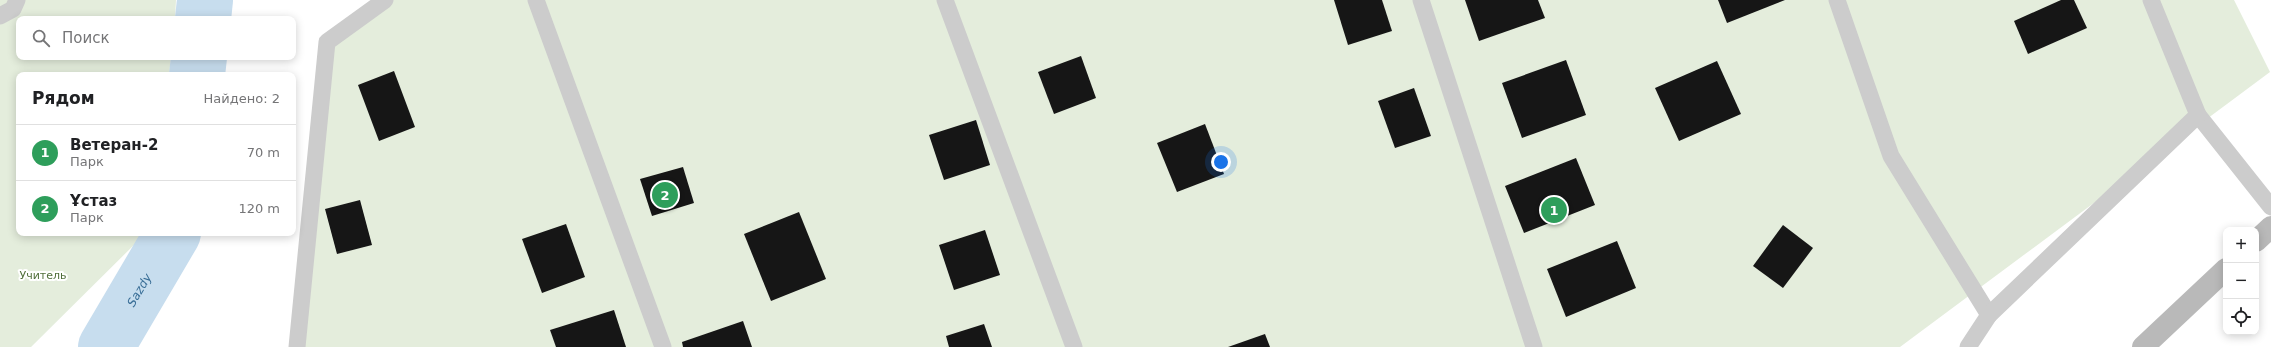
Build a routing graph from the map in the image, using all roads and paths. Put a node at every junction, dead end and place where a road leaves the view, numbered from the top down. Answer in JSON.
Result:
{"nodes":[{"id":1,"x":17,"y":0,"type":"edge"},
{"id":2,"x":385,"y":0,"type":"edge"},
{"id":3,"x":536,"y":0,"type":"edge"},
{"id":4,"x":945,"y":0,"type":"edge"},
{"id":5,"x":1421,"y":0,"type":"edge"},
{"id":6,"x":1837,"y":0,"type":"edge"},
{"id":7,"x":2151,"y":0,"type":"edge"},
{"id":8,"x":0,"y":16,"type":"edge"},
{"id":9,"x":2198,"y":115,"type":"junction"},
{"id":10,"x":2271,"y":207,"type":"edge"},
{"id":11,"x":2271,"y":227,"type":"edge"},
{"id":12,"x":2259,"y":238,"type":"edge"},
{"id":13,"x":2223,"y":272,"type":"edge"},
{"id":14,"x":1989,"y":315,"type":"junction"},
{"id":15,"x":297,"y":347,"type":"edge"},
{"id":16,"x":663,"y":347,"type":"edge"},
{"id":17,"x":1074,"y":347,"type":"edge"},
{"id":18,"x":1534,"y":347,"type":"edge"},
{"id":19,"x":1968,"y":347,"type":"edge"},
{"id":20,"x":2143,"y":347,"type":"edge"}],
"edges":[{"from":1,"to":8,"type":"lane"},
{"from":2,"to":15,"type":"lane"},
{"from":3,"to":16,"type":"lane"},
{"from":4,"to":17,"type":"lane"},
{"from":5,"to":18,"type":"lane"},
{"from":6,"to":14,"type":"lane"},
{"from":7,"to":9,"type":"lane"},
{"from":9,"to":10,"type":"lane"},
{"from":9,"to":14,"type":"lane"},
{"from":11,"to":12,"type":"main road"},
{"from":13,"to":20,"type":"main road"},
{"from":14,"to":19,"type":"lane"}]}
